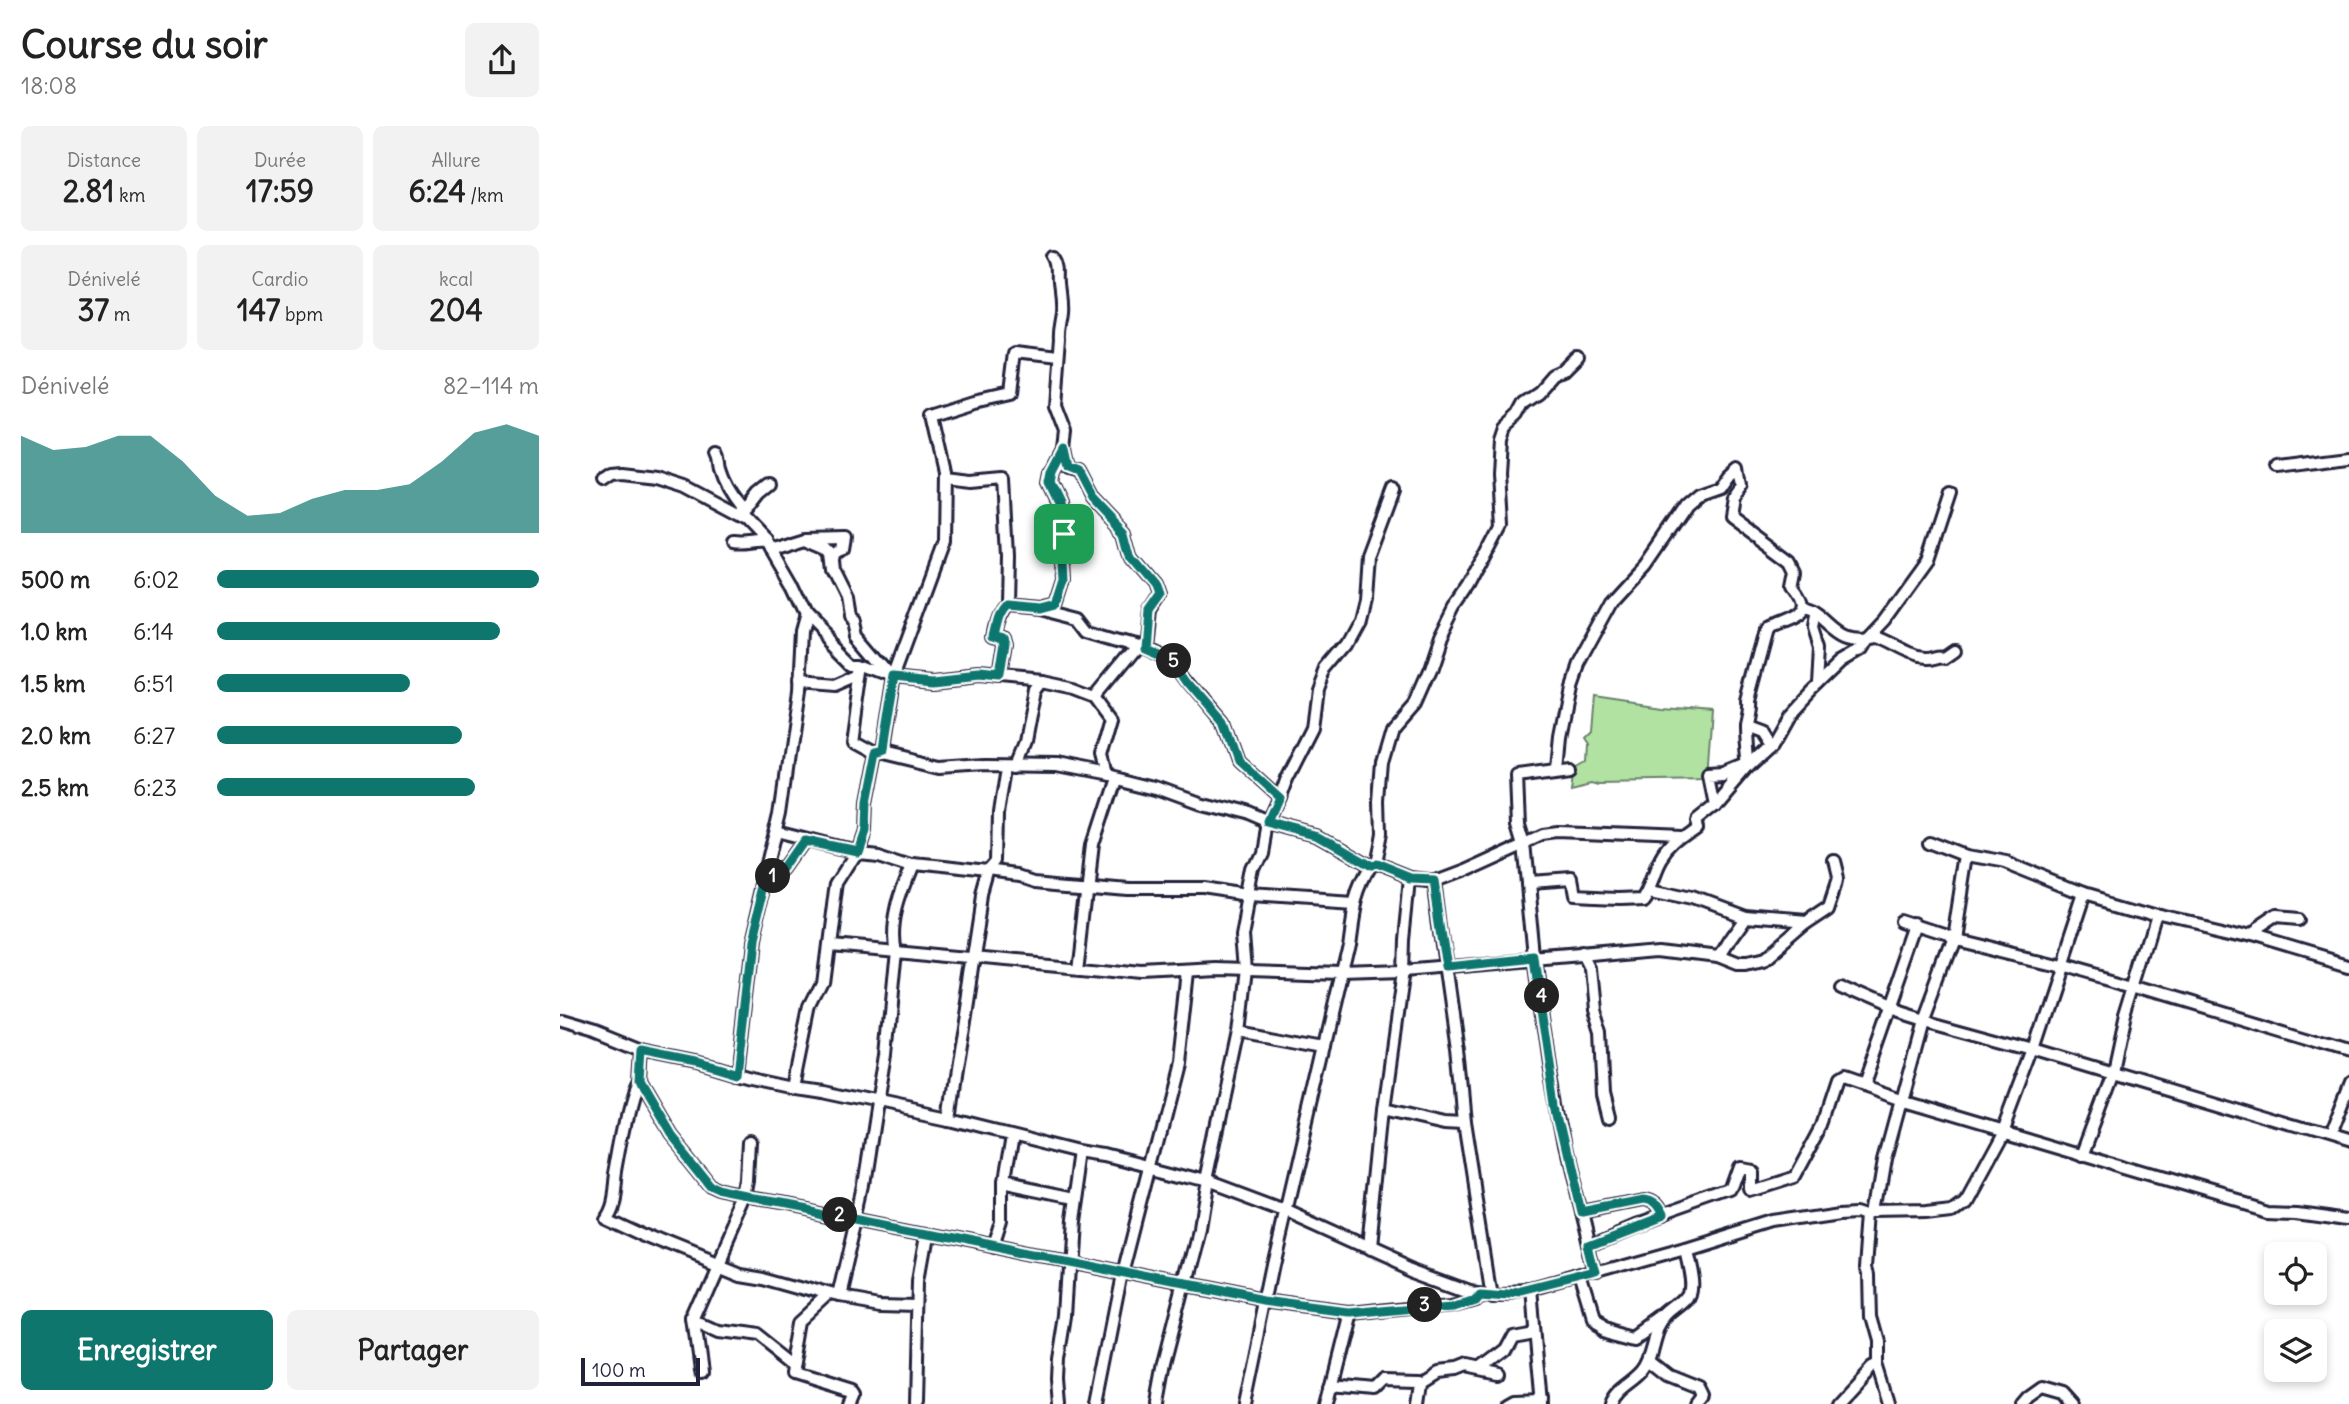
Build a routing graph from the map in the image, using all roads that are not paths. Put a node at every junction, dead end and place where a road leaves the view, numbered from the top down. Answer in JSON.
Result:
{"nodes":[{"id":1,"x":1057,"y":254,"type":"dead end"},
{"id":2,"x":1057,"y":359,"type":"junction"},
{"id":3,"x":1576,"y":360,"type":"dead end"},
{"id":4,"x":1063,"y":449,"type":"junction"},
{"id":5,"x":718,"y":452,"type":"dead end"},
{"id":6,"x":2349,"y":457,"type":"edge"},
{"id":7,"x":2276,"y":466,"type":"dead end"},
{"id":8,"x":944,"y":479,"type":"junction"},
{"id":9,"x":601,"y":480,"type":"dead end"},
{"id":10,"x":769,"y":485,"type":"dead end"},
{"id":11,"x":1393,"y":489,"type":"dead end"},
{"id":12,"x":1950,"y":492,"type":"dead end"},
{"id":13,"x":741,"y":516,"type":"junction"},
{"id":14,"x":807,"y":538,"type":"junction"},
{"id":15,"x":733,"y":543,"type":"dead end"},
{"id":16,"x":769,"y":545,"type":"junction"},
{"id":17,"x":833,"y":560,"type":"junction"},
{"id":18,"x":1006,"y":605,"type":"junction"},
{"id":19,"x":1040,"y":608,"type":"junction"},
{"id":20,"x":1802,"y":608,"type":"junction"},
{"id":21,"x":1815,"y":612,"type":"junction"},
{"id":22,"x":806,"y":615,"type":"junction"},
{"id":23,"x":1866,"y":639,"type":"junction"},
{"id":24,"x":1140,"y":647,"type":"junction"},
{"id":25,"x":1958,"y":648,"type":"dead end"},
{"id":26,"x":861,"y":670,"type":"junction"},
{"id":27,"x":894,"y":676,"type":"junction"},
{"id":28,"x":998,"y":677,"type":"junction"},
{"id":29,"x":1042,"y":681,"type":"junction"},
{"id":30,"x":798,"y":682,"type":"junction"},
{"id":31,"x":1816,"y":684,"type":"junction"},
{"id":32,"x":1096,"y":696,"type":"junction"},
{"id":33,"x":1744,"y":725,"type":"junction"},
{"id":34,"x":1769,"y":745,"type":"junction"},
{"id":35,"x":878,"y":753,"type":"junction"},
{"id":36,"x":1011,"y":765,"type":"junction"},
{"id":37,"x":1747,"y":765,"type":"junction"},
{"id":38,"x":1557,"y":767,"type":"junction"},
{"id":39,"x":1572,"y":767,"type":"dead end"},
{"id":40,"x":1110,"y":777,"type":"junction"},
{"id":41,"x":1279,"y":799,"type":"junction"},
{"id":42,"x":1714,"y":804,"type":"junction"},
{"id":43,"x":1268,"y":824,"type":"junction"},
{"id":44,"x":777,"y":831,"type":"junction"},
{"id":45,"x":1680,"y":837,"type":"junction"},
{"id":46,"x":806,"y":840,"type":"junction"},
{"id":47,"x":1930,"y":841,"type":"dead end"},
{"id":48,"x":1524,"y":842,"type":"junction"},
{"id":49,"x":856,"y":851,"type":"junction"},
{"id":50,"x":1966,"y":855,"type":"junction"},
{"id":51,"x":1834,"y":863,"type":"dead end"},
{"id":52,"x":912,"y":864,"type":"junction"},
{"id":53,"x":1373,"y":867,"type":"junction"},
{"id":54,"x":990,"y":872,"type":"junction"},
{"id":55,"x":765,"y":880,"type":"junction"},
{"id":56,"x":1410,"y":880,"type":"junction"},
{"id":57,"x":1434,"y":881,"type":"junction"},
{"id":58,"x":1528,"y":884,"type":"junction"},
{"id":59,"x":1084,"y":886,"type":"junction"},
{"id":60,"x":1651,"y":889,"type":"junction"},
{"id":61,"x":2084,"y":894,"type":"junction"},
{"id":62,"x":1251,"y":896,"type":"junction"},
{"id":63,"x":1353,"y":903,"type":"junction"},
{"id":64,"x":2156,"y":915,"type":"junction"},
{"id":65,"x":1745,"y":917,"type":"junction"},
{"id":66,"x":2299,"y":921,"type":"dead end"},
{"id":67,"x":1805,"y":922,"type":"junction"},
{"id":68,"x":1904,"y":923,"type":"dead end"},
{"id":69,"x":1917,"y":926,"type":"junction"},
{"id":70,"x":2251,"y":937,"type":"junction"},
{"id":71,"x":1953,"y":939,"type":"junction"},
{"id":72,"x":830,"y":944,"type":"junction"},
{"id":73,"x":895,"y":950,"type":"junction"},
{"id":74,"x":1582,"y":955,"type":"junction"},
{"id":75,"x":1718,"y":956,"type":"junction"},
{"id":76,"x":975,"y":958,"type":"junction"},
{"id":77,"x":1535,"y":958,"type":"junction"},
{"id":78,"x":2059,"y":965,"type":"junction"},
{"id":79,"x":1077,"y":966,"type":"junction"},
{"id":80,"x":2349,"y":966,"type":"edge"},
{"id":81,"x":1447,"y":967,"type":"junction"},
{"id":82,"x":1246,"y":970,"type":"junction"},
{"id":83,"x":1403,"y":971,"type":"junction"},
{"id":84,"x":1187,"y":972,"type":"junction"},
{"id":85,"x":1340,"y":973,"type":"junction"},
{"id":86,"x":1838,"y":986,"type":"dead end"},
{"id":87,"x":2134,"y":986,"type":"junction"},
{"id":88,"x":1888,"y":1008,"type":"junction"},
{"id":89,"x":1923,"y":1019,"type":"junction"},
{"id":90,"x":560,"y":1022,"type":"edge"},
{"id":91,"x":1239,"y":1030,"type":"junction"},
{"id":92,"x":1324,"y":1046,"type":"junction"},
{"id":93,"x":2033,"y":1049,"type":"junction"},
{"id":94,"x":641,"y":1051,"type":"junction"},
{"id":95,"x":2349,"y":1051,"type":"edge"},
{"id":96,"x":2113,"y":1072,"type":"junction"},
{"id":97,"x":735,"y":1074,"type":"junction"},
{"id":98,"x":639,"y":1083,"type":"junction"},
{"id":99,"x":2349,"y":1084,"type":"edge"},
{"id":100,"x":796,"y":1087,"type":"junction"},
{"id":101,"x":1861,"y":1087,"type":"junction"},
{"id":102,"x":1902,"y":1101,"type":"junction"},
{"id":103,"x":876,"y":1103,"type":"junction"},
{"id":104,"x":1384,"y":1108,"type":"junction"},
{"id":105,"x":949,"y":1118,"type":"junction"},
{"id":106,"x":1609,"y":1119,"type":"dead end"},
{"id":107,"x":1465,"y":1123,"type":"junction"},
{"id":108,"x":2002,"y":1131,"type":"junction"},
{"id":109,"x":1010,"y":1134,"type":"junction"},
{"id":110,"x":2328,"y":1138,"type":"junction"},
{"id":111,"x":753,"y":1143,"type":"dead end"},
{"id":112,"x":2349,"y":1144,"type":"edge"},
{"id":113,"x":1081,"y":1151,"type":"junction"},
{"id":114,"x":2082,"y":1155,"type":"junction"},
{"id":115,"x":1150,"y":1167,"type":"junction"},
{"id":116,"x":1207,"y":1181,"type":"junction"},
{"id":117,"x":1002,"y":1184,"type":"junction"},
{"id":118,"x":748,"y":1197,"type":"junction"},
{"id":119,"x":1073,"y":1199,"type":"junction"},
{"id":120,"x":1287,"y":1211,"type":"junction"},
{"id":121,"x":1581,"y":1212,"type":"junction"},
{"id":122,"x":1873,"y":1213,"type":"junction"},
{"id":123,"x":1661,"y":1217,"type":"junction"},
{"id":124,"x":2349,"y":1217,"type":"edge"},
{"id":125,"x":858,"y":1219,"type":"junction"},
{"id":126,"x":927,"y":1235,"type":"junction"},
{"id":127,"x":1589,"y":1245,"type":"junction"},
{"id":128,"x":994,"y":1247,"type":"junction"},
{"id":129,"x":1370,"y":1249,"type":"junction"},
{"id":130,"x":1685,"y":1249,"type":"junction"},
{"id":131,"x":1067,"y":1262,"type":"junction"},
{"id":132,"x":719,"y":1265,"type":"junction"},
{"id":133,"x":1123,"y":1273,"type":"junction"},
{"id":134,"x":1596,"y":1275,"type":"junction"},
{"id":135,"x":1578,"y":1280,"type":"junction"},
{"id":136,"x":1184,"y":1285,"type":"junction"},
{"id":137,"x":1479,"y":1291,"type":"junction"},
{"id":138,"x":1531,"y":1292,"type":"junction"},
{"id":139,"x":1492,"y":1293,"type":"junction"},
{"id":140,"x":835,"y":1296,"type":"junction"},
{"id":141,"x":1266,"y":1301,"type":"junction"},
{"id":142,"x":918,"y":1305,"type":"junction"},
{"id":143,"x":1349,"y":1312,"type":"junction"},
{"id":144,"x":1669,"y":1315,"type":"junction"},
{"id":145,"x":694,"y":1320,"type":"junction"},
{"id":146,"x":1533,"y":1331,"type":"junction"},
{"id":147,"x":1650,"y":1361,"type":"junction"},
{"id":148,"x":1877,"y":1364,"type":"junction"},
{"id":149,"x":793,"y":1366,"type":"junction"},
{"id":150,"x":1478,"y":1369,"type":"junction"},
{"id":151,"x":701,"y":1371,"type":"dead end"},
{"id":152,"x":1498,"y":1374,"type":"dead end"},
{"id":153,"x":1421,"y":1383,"type":"junction"},
{"id":154,"x":1330,"y":1387,"type":"junction"},
{"id":155,"x":1541,"y":1401,"type":"edge"},
{"id":156,"x":849,"y":1404,"type":"edge"},
{"id":157,"x":916,"y":1404,"type":"edge"},
{"id":158,"x":1059,"y":1404,"type":"edge"},
{"id":159,"x":1097,"y":1404,"type":"edge"},
{"id":160,"x":1157,"y":1404,"type":"edge"},
{"id":161,"x":1244,"y":1404,"type":"edge"},
{"id":162,"x":1326,"y":1404,"type":"edge"},
{"id":163,"x":1418,"y":1404,"type":"edge"},
{"id":164,"x":1508,"y":1404,"type":"edge"},
{"id":165,"x":1611,"y":1404,"type":"edge"},
{"id":166,"x":1697,"y":1404,"type":"edge"},
{"id":167,"x":1838,"y":1404,"type":"edge"},
{"id":168,"x":1889,"y":1404,"type":"edge"},
{"id":169,"x":2022,"y":1404,"type":"edge"},
{"id":170,"x":2073,"y":1404,"type":"edge"}],
"edges":[{"from":1,"to":2,"type":"street"},
{"from":2,"to":4,"type":"street"},
{"from":2,"to":8,"type":"street"},
{"from":3,"to":53,"type":"street"},
{"from":4,"to":19,"type":"street"},
{"from":4,"to":24,"type":"street"},
{"from":5,"to":13,"type":"street"},
{"from":6,"to":7,"type":"street"},
{"from":8,"to":18,"type":"street"},
{"from":8,"to":27,"type":"street"},
{"from":9,"to":13,"type":"street"},
{"from":10,"to":13,"type":"street"},
{"from":11,"to":41,"type":"street"},
{"from":12,"to":23,"type":"street"},
{"from":13,"to":16,"type":"street"},
{"from":14,"to":16,"type":"street"},
{"from":14,"to":17,"type":"street"},
{"from":14,"to":17,"type":"street"},
{"from":15,"to":16,"type":"street"},
{"from":16,"to":22,"type":"street"},
{"from":17,"to":27,"type":"street"},
{"from":18,"to":19,"type":"street"},
{"from":18,"to":28,"type":"street"},
{"from":19,"to":24,"type":"street"},
{"from":20,"to":21,"type":"street"},
{"from":20,"to":33,"type":"street"},
{"from":20,"to":38,"type":"street"},
{"from":21,"to":23,"type":"street"},
{"from":21,"to":31,"type":"street"},
{"from":22,"to":26,"type":"street"},
{"from":22,"to":30,"type":"street"},
{"from":23,"to":25,"type":"street"},
{"from":23,"to":31,"type":"street"},
{"from":24,"to":32,"type":"street"},
{"from":24,"to":41,"type":"street"},
{"from":26,"to":27,"type":"street"},
{"from":26,"to":30,"type":"street"},
{"from":26,"to":35,"type":"street"},
{"from":27,"to":28,"type":"street"},
{"from":27,"to":35,"type":"street"},
{"from":28,"to":29,"type":"street"},
{"from":29,"to":32,"type":"street"},
{"from":29,"to":36,"type":"street"},
{"from":30,"to":44,"type":"street"},
{"from":31,"to":34,"type":"street"},
{"from":32,"to":40,"type":"street"},
{"from":33,"to":34,"type":"street"},
{"from":33,"to":37,"type":"street"},
{"from":34,"to":37,"type":"street"},
{"from":35,"to":36,"type":"street"},
{"from":35,"to":49,"type":"street"},
{"from":36,"to":40,"type":"street"},
{"from":36,"to":54,"type":"street"},
{"from":37,"to":42,"type":"street"},
{"from":37,"to":42,"type":"street"},
{"from":38,"to":39,"type":"street"},
{"from":38,"to":48,"type":"street"},
{"from":40,"to":43,"type":"street"},
{"from":40,"to":59,"type":"street"},
{"from":41,"to":43,"type":"street"},
{"from":42,"to":45,"type":"street"},
{"from":43,"to":53,"type":"street"},
{"from":43,"to":62,"type":"street"},
{"from":44,"to":46,"type":"street"},
{"from":44,"to":55,"type":"street"},
{"from":45,"to":48,"type":"street"},
{"from":45,"to":60,"type":"street"},
{"from":46,"to":49,"type":"street"},
{"from":46,"to":55,"type":"street"},
{"from":47,"to":50,"type":"street"},
{"from":48,"to":57,"type":"street"},
{"from":48,"to":58,"type":"street"},
{"from":49,"to":52,"type":"street"},
{"from":49,"to":72,"type":"street"},
{"from":50,"to":61,"type":"street"},
{"from":50,"to":71,"type":"street"},
{"from":51,"to":67,"type":"street"},
{"from":52,"to":54,"type":"street"},
{"from":52,"to":73,"type":"street"},
{"from":53,"to":56,"type":"street"},
{"from":53,"to":63,"type":"street"},
{"from":54,"to":59,"type":"street"},
{"from":54,"to":76,"type":"street"},
{"from":55,"to":97,"type":"street"},
{"from":56,"to":57,"type":"street"},
{"from":56,"to":83,"type":"street"},
{"from":57,"to":81,"type":"street"},
{"from":58,"to":60,"type":"street"},
{"from":58,"to":77,"type":"street"},
{"from":59,"to":62,"type":"street"},
{"from":59,"to":79,"type":"street"},
{"from":60,"to":65,"type":"street"},
{"from":61,"to":64,"type":"street"},
{"from":61,"to":78,"type":"street"},
{"from":62,"to":63,"type":"street"},
{"from":62,"to":82,"type":"street"},
{"from":63,"to":85,"type":"street"},
{"from":64,"to":70,"type":"street"},
{"from":64,"to":87,"type":"street"},
{"from":65,"to":67,"type":"street"},
{"from":65,"to":75,"type":"street"},
{"from":66,"to":70,"type":"street"},
{"from":67,"to":75,"type":"street"},
{"from":68,"to":69,"type":"street"},
{"from":69,"to":71,"type":"street"},
{"from":69,"to":88,"type":"street"},
{"from":70,"to":80,"type":"street"},
{"from":71,"to":78,"type":"street"},
{"from":71,"to":89,"type":"street"},
{"from":72,"to":73,"type":"street"},
{"from":72,"to":100,"type":"street"},
{"from":73,"to":76,"type":"street"},
{"from":73,"to":103,"type":"street"},
{"from":74,"to":75,"type":"street"},
{"from":74,"to":77,"type":"street"},
{"from":74,"to":106,"type":"street"},
{"from":76,"to":79,"type":"street"},
{"from":76,"to":105,"type":"street"},
{"from":77,"to":81,"type":"street"},
{"from":77,"to":121,"type":"street"},
{"from":78,"to":87,"type":"street"},
{"from":78,"to":93,"type":"street"},
{"from":79,"to":84,"type":"street"},
{"from":81,"to":83,"type":"street"},
{"from":81,"to":107,"type":"street"},
{"from":82,"to":84,"type":"street"},
{"from":82,"to":85,"type":"street"},
{"from":82,"to":91,"type":"street"},
{"from":83,"to":85,"type":"street"},
{"from":83,"to":104,"type":"street"},
{"from":84,"to":115,"type":"street"},
{"from":85,"to":92,"type":"street"},
{"from":86,"to":88,"type":"street"},
{"from":87,"to":95,"type":"street"},
{"from":87,"to":96,"type":"street"},
{"from":88,"to":89,"type":"street"},
{"from":88,"to":101,"type":"street"},
{"from":89,"to":93,"type":"street"},
{"from":89,"to":102,"type":"street"},
{"from":90,"to":94,"type":"street"},
{"from":91,"to":92,"type":"street"},
{"from":91,"to":116,"type":"street"},
{"from":92,"to":120,"type":"street"},
{"from":93,"to":96,"type":"street"},
{"from":93,"to":108,"type":"street"},
{"from":94,"to":97,"type":"street"},
{"from":94,"to":98,"type":"street"},
{"from":96,"to":110,"type":"street"},
{"from":96,"to":114,"type":"street"},
{"from":97,"to":100,"type":"street"},
{"from":98,"to":118,"type":"street"},
{"from":98,"to":132,"type":"street"},
{"from":99,"to":110,"type":"street"},
{"from":100,"to":103,"type":"street"},
{"from":101,"to":102,"type":"street"},
{"from":101,"to":123,"type":"street"},
{"from":102,"to":108,"type":"street"},
{"from":102,"to":122,"type":"street"},
{"from":103,"to":105,"type":"street"},
{"from":103,"to":125,"type":"street"},
{"from":104,"to":107,"type":"street"},
{"from":104,"to":129,"type":"street"},
{"from":105,"to":109,"type":"street"},
{"from":107,"to":139,"type":"street"},
{"from":108,"to":114,"type":"street"},
{"from":108,"to":122,"type":"street"},
{"from":109,"to":113,"type":"street"},
{"from":109,"to":117,"type":"street"},
{"from":110,"to":112,"type":"street"},
{"from":111,"to":118,"type":"street"},
{"from":113,"to":115,"type":"street"},
{"from":113,"to":119,"type":"street"},
{"from":114,"to":124,"type":"street"},
{"from":115,"to":116,"type":"street"},
{"from":115,"to":133,"type":"street"},
{"from":116,"to":120,"type":"street"},
{"from":116,"to":136,"type":"street"},
{"from":117,"to":119,"type":"street"},
{"from":117,"to":128,"type":"street"},
{"from":118,"to":125,"type":"street"},
{"from":118,"to":132,"type":"street"},
{"from":119,"to":131,"type":"street"},
{"from":120,"to":129,"type":"street"},
{"from":120,"to":141,"type":"street"},
{"from":121,"to":123,"type":"street"},
{"from":121,"to":127,"type":"street"},
{"from":122,"to":130,"type":"street"},
{"from":122,"to":148,"type":"street"},
{"from":123,"to":127,"type":"street"},
{"from":125,"to":126,"type":"street"},
{"from":125,"to":140,"type":"street"},
{"from":126,"to":128,"type":"street"},
{"from":126,"to":142,"type":"street"},
{"from":127,"to":134,"type":"street"},
{"from":128,"to":131,"type":"street"},
{"from":129,"to":137,"type":"street"},
{"from":130,"to":134,"type":"street"},
{"from":130,"to":144,"type":"street"},
{"from":131,"to":133,"type":"street"},
{"from":131,"to":158,"type":"street"},
{"from":132,"to":140,"type":"street"},
{"from":132,"to":145,"type":"street"},
{"from":133,"to":136,"type":"street"},
{"from":133,"to":159,"type":"street"},
{"from":134,"to":135,"type":"street"},
{"from":135,"to":138,"type":"street"},
{"from":135,"to":144,"type":"street"},
{"from":136,"to":141,"type":"street"},
{"from":136,"to":160,"type":"street"},
{"from":137,"to":139,"type":"street"},
{"from":137,"to":143,"type":"street"},
{"from":138,"to":139,"type":"street"},
{"from":138,"to":146,"type":"street"},
{"from":140,"to":142,"type":"street"},
{"from":140,"to":149,"type":"street"},
{"from":141,"to":143,"type":"street"},
{"from":141,"to":161,"type":"street"},
{"from":142,"to":157,"type":"street"},
{"from":143,"to":154,"type":"street"},
{"from":144,"to":147,"type":"street"},
{"from":145,"to":149,"type":"street"},
{"from":145,"to":151,"type":"street"},
{"from":146,"to":150,"type":"street"},
{"from":146,"to":155,"type":"street"},
{"from":147,"to":165,"type":"street"},
{"from":147,"to":166,"type":"street"},
{"from":148,"to":167,"type":"street"},
{"from":148,"to":168,"type":"street"},
{"from":149,"to":156,"type":"street"},
{"from":150,"to":152,"type":"street"},
{"from":150,"to":153,"type":"street"},
{"from":153,"to":154,"type":"street"},
{"from":153,"to":163,"type":"street"},
{"from":154,"to":162,"type":"street"},
{"from":155,"to":164,"type":"street"},
{"from":169,"to":170,"type":"street"}]}
